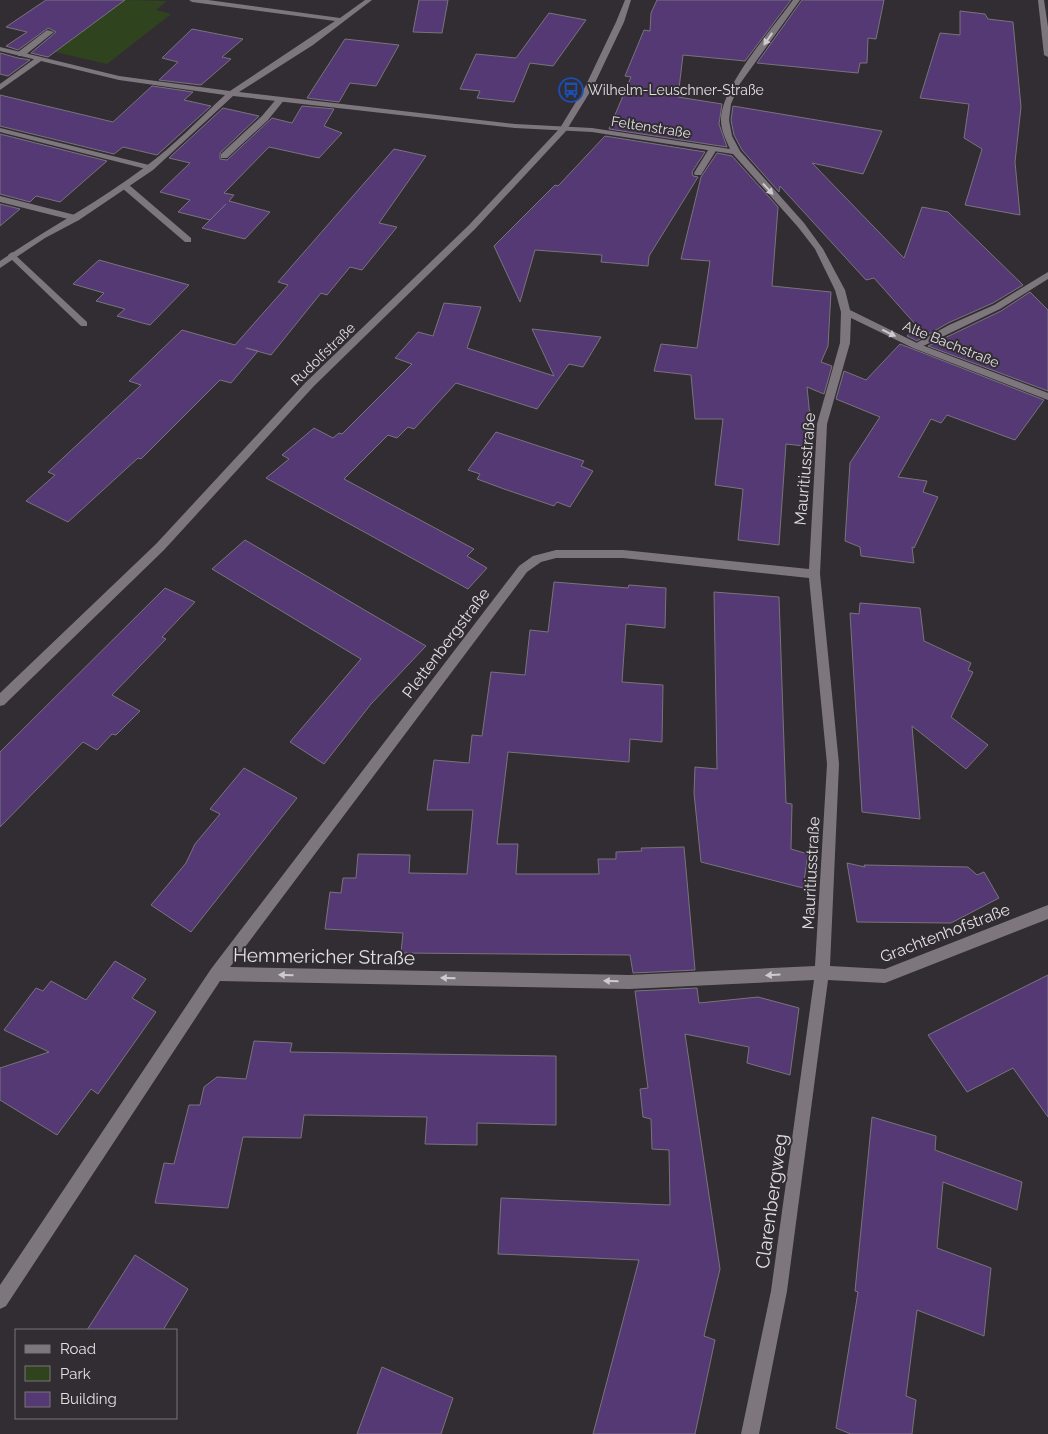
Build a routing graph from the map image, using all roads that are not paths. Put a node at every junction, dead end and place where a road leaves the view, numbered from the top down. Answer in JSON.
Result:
{"nodes":[{"id":1,"x":192,"y":0,"type":"edge"},
{"id":2,"x":369,"y":0,"type":"edge"},
{"id":3,"x":628,"y":0,"type":"edge"},
{"id":4,"x":797,"y":0,"type":"edge"},
{"id":5,"x":1041,"y":0,"type":"edge"},
{"id":6,"x":343,"y":20,"type":"junction"},
{"id":7,"x":50,"y":32,"type":"dead end"},
{"id":8,"x":0,"y":49,"type":"edge"},
{"id":9,"x":21,"y":54,"type":"junction"},
{"id":10,"x":1048,"y":55,"type":"edge"},
{"id":11,"x":40,"y":59,"type":"junction"},
{"id":12,"x":0,"y":88,"type":"edge"},
{"id":13,"x":232,"y":93,"type":"junction"},
{"id":14,"x":281,"y":98,"type":"junction"},
{"id":15,"x":563,"y":129,"type":"junction"},
{"id":16,"x":0,"y":130,"type":"edge"},
{"id":17,"x":713,"y":149,"type":"junction"},
{"id":18,"x":736,"y":152,"type":"junction"},
{"id":19,"x":224,"y":156,"type":"dead end"},
{"id":20,"x":150,"y":168,"type":"junction"},
{"id":21,"x":698,"y":173,"type":"dead end"},
{"id":22,"x":125,"y":186,"type":"junction"},
{"id":23,"x":0,"y":199,"type":"edge"},
{"id":24,"x":76,"y":218,"type":"junction"},
{"id":25,"x":188,"y":240,"type":"dead end"},
{"id":26,"x":12,"y":255,"type":"junction"},
{"id":27,"x":0,"y":265,"type":"edge"},
{"id":28,"x":1048,"y":275,"type":"edge"},
{"id":29,"x":846,"y":312,"type":"junction"},
{"id":30,"x":84,"y":324,"type":"dead end"},
{"id":31,"x":916,"y":346,"type":"junction"},
{"id":32,"x":1048,"y":397,"type":"edge"},
{"id":33,"x":814,"y":574,"type":"junction"},
{"id":34,"x":0,"y":700,"type":"edge"},
{"id":35,"x":1048,"y":912,"type":"edge"},
{"id":36,"x":822,"y":973,"type":"junction"},
{"id":37,"x":216,"y":974,"type":"junction"},
{"id":38,"x":0,"y":1300,"type":"edge"},
{"id":39,"x":750,"y":1434,"type":"edge"}],
"edges":[{"from":1,"to":6,"type":"street"},
{"from":2,"to":6,"type":"street"},
{"from":3,"to":15,"type":"street","name":"Rudolfstraße"},
{"from":4,"to":18,"type":"street","name":"Mauritiusstraße","one_way":true},
{"from":5,"to":10,"type":"street"},
{"from":6,"to":13,"type":"street"},
{"from":7,"to":9,"type":"street"},
{"from":8,"to":9,"type":"street"},
{"from":9,"to":11,"type":"street"},
{"from":11,"to":12,"type":"street"},
{"from":11,"to":13,"type":"street"},
{"from":13,"to":14,"type":"street"},
{"from":13,"to":20,"type":"street"},
{"from":14,"to":15,"type":"street"},
{"from":14,"to":19,"type":"street"},
{"from":15,"to":17,"type":"street","name":"Feltenstraße"},
{"from":15,"to":34,"type":"street","name":"Rudolfstraße"},
{"from":16,"to":20,"type":"street"},
{"from":17,"to":18,"type":"street","name":"Feltenstraße"},
{"from":17,"to":21,"type":"street"},
{"from":18,"to":29,"type":"street","name":"Mauritiusstraße","one_way":true},
{"from":20,"to":22,"type":"street"},
{"from":22,"to":24,"type":"street"},
{"from":22,"to":25,"type":"street"},
{"from":23,"to":24,"type":"street"},
{"from":24,"to":26,"type":"street"},
{"from":26,"to":27,"type":"street"},
{"from":26,"to":30,"type":"street"},
{"from":28,"to":31,"type":"street"},
{"from":29,"to":31,"type":"street","name":"Alte Bachstraße","one_way":true},
{"from":29,"to":33,"type":"street","name":"Mauritiusstraße"},
{"from":31,"to":32,"type":"street","name":"Alte Bachstraße"},
{"from":33,"to":36,"type":"street","name":"Mauritiusstraße"},
{"from":33,"to":37,"type":"street","name":"Plettenbergstraße"},
{"from":35,"to":36,"type":"street","name":"Grachtenhofstraße"},
{"from":36,"to":37,"type":"street","name":"Hemmericher Straße","one_way":true},
{"from":36,"to":39,"type":"street","name":"Clarenbergweg"},
{"from":37,"to":38,"type":"street","name":"Hemmericher Straße"}]}
